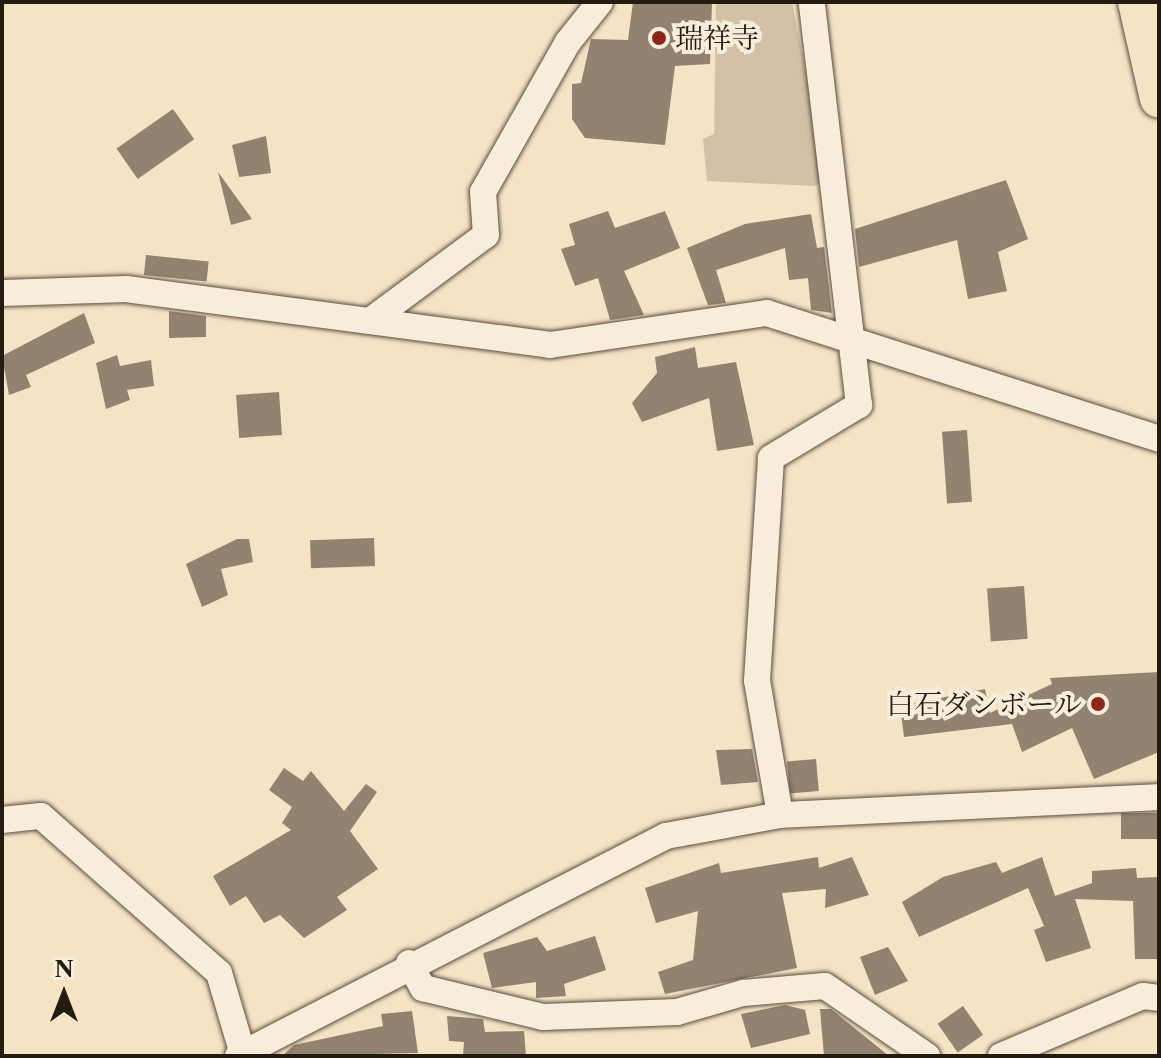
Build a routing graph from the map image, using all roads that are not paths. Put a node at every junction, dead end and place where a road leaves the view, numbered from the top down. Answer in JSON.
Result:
{"nodes":[{"id":1,"x":600,"y":2,"type":"edge"},
{"id":2,"x":812,"y":2,"type":"edge"},
{"id":3,"x":1137,"y":2,"type":"edge"},
{"id":4,"x":1159,"y":99,"type":"edge"},
{"id":5,"x":2,"y":293,"type":"edge"},
{"id":6,"x":370,"y":321,"type":"junction"},
{"id":7,"x":858,"y":344,"type":"junction"},
{"id":8,"x":1159,"y":439,"type":"edge"},
{"id":9,"x":1159,"y":797,"type":"edge"},
{"id":10,"x":780,"y":815,"type":"junction"},
{"id":11,"x":2,"y":820,"type":"edge"},
{"id":12,"x":409,"y":963,"type":"junction"},
{"id":13,"x":1159,"y":998,"type":"edge"},
{"id":14,"x":240,"y":1054,"type":"edge"},
{"id":15,"x":927,"y":1056,"type":"edge"},
{"id":16,"x":1001,"y":1056,"type":"edge"}],
"edges":[{"from":1,"to":6,"type":"street"},
{"from":2,"to":7,"type":"street"},
{"from":3,"to":4,"type":"highway"},
{"from":5,"to":6,"type":"street"},
{"from":6,"to":7,"type":"street"},
{"from":7,"to":8,"type":"street"},
{"from":7,"to":10,"type":"street"},
{"from":9,"to":10,"type":"street"},
{"from":10,"to":12,"type":"street"},
{"from":11,"to":14,"type":"street"},
{"from":12,"to":14,"type":"street"},
{"from":12,"to":15,"type":"street"},
{"from":13,"to":16,"type":"street"}]}
